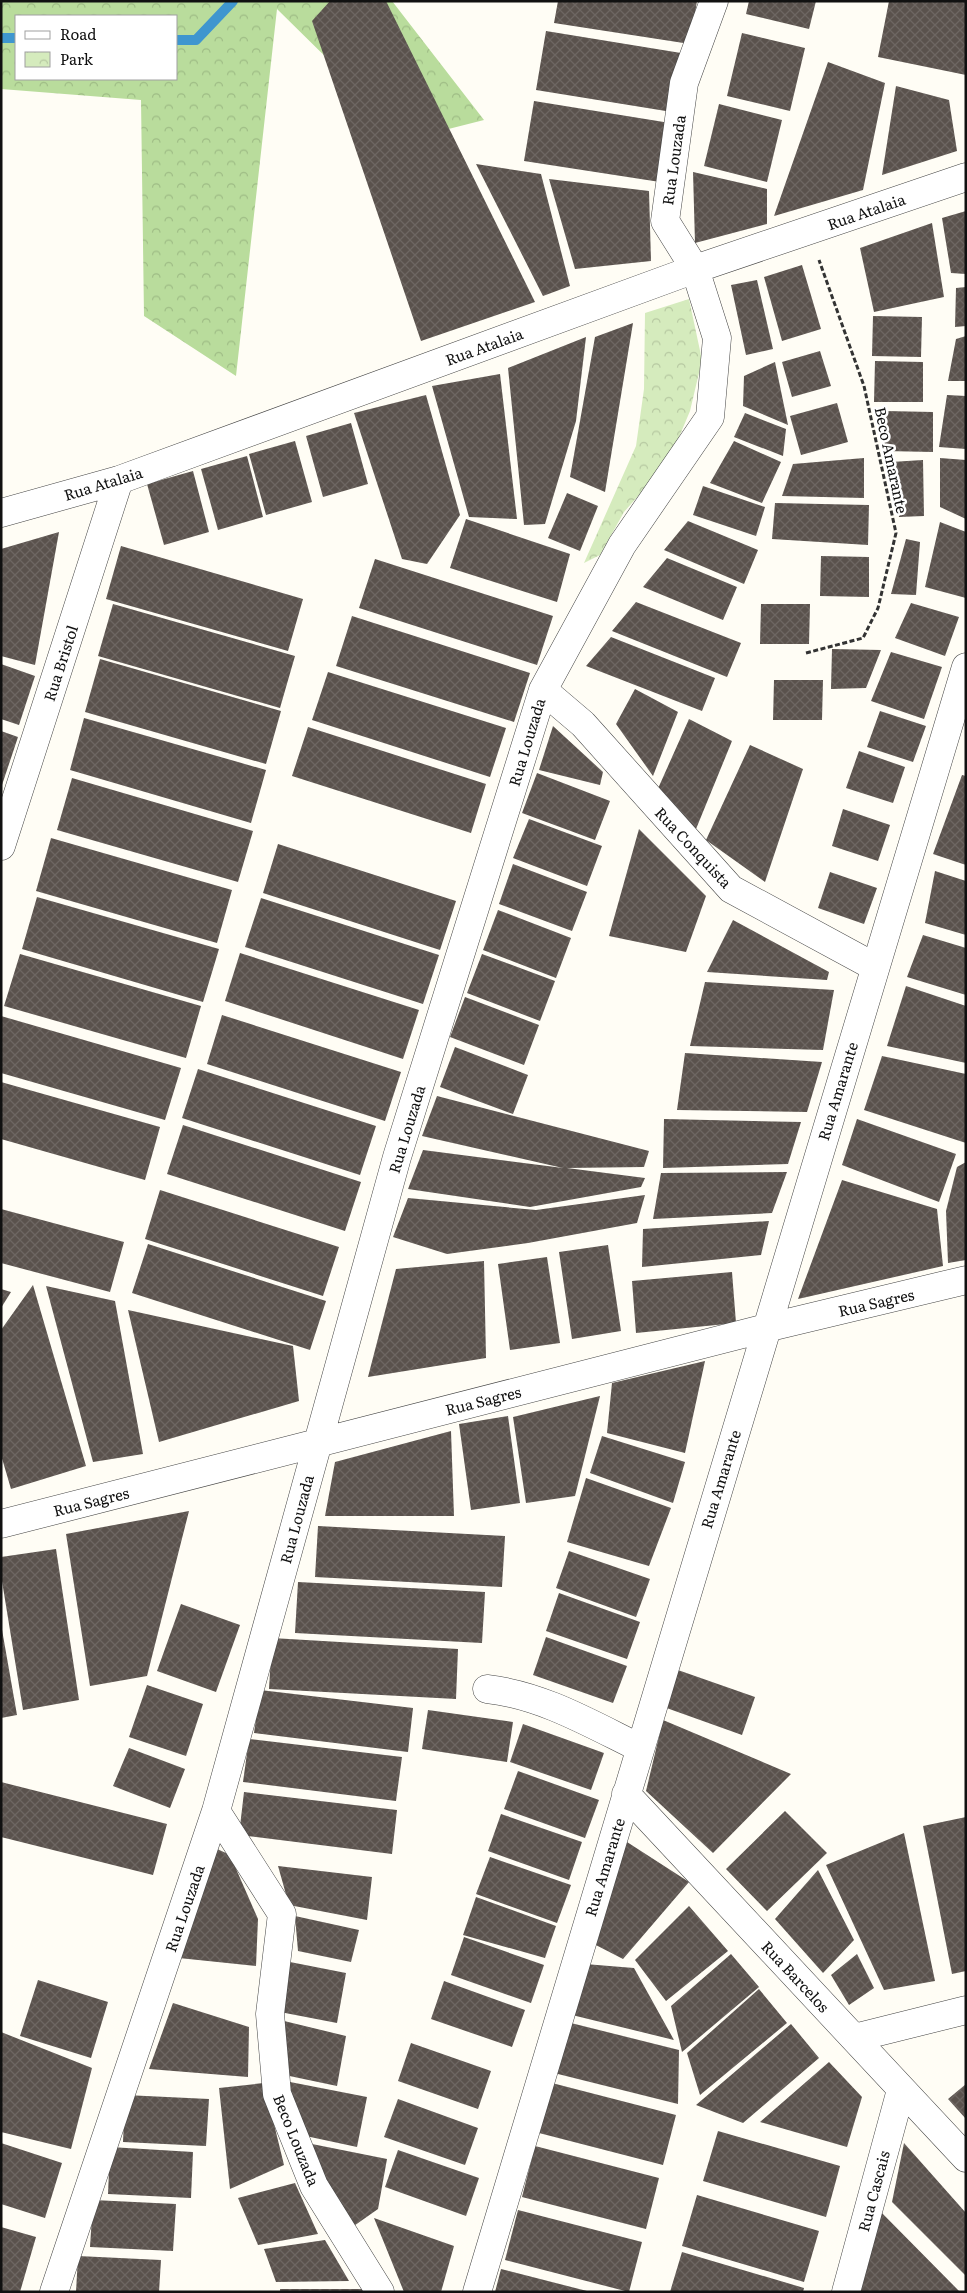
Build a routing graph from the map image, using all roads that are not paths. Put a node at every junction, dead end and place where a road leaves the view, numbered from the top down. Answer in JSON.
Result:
{"nodes":[{"id":1,"x":714,"y":1,"type":"edge"},
{"id":2,"x":966,"y":177,"type":"edge"},
{"id":3,"x":695,"y":269,"type":"junction"},
{"id":4,"x":119,"y":480,"type":"junction"},
{"id":5,"x":3,"y":506,"type":"edge"},
{"id":6,"x":966,"y":667,"type":"edge"},
{"id":7,"x":543,"y":690,"type":"junction"},
{"id":8,"x":1,"y":846,"type":"edge"},
{"id":9,"x":875,"y":967,"type":"junction"},
{"id":10,"x":966,"y":1280,"type":"edge"},
{"id":11,"x":766,"y":1328,"type":"junction"},
{"id":12,"x":317,"y":1442,"type":"junction"},
{"id":13,"x":1,"y":1524,"type":"edge"},
{"id":14,"x":487,"y":1688,"type":"dead end"},
{"id":15,"x":640,"y":1748,"type":"junction"},
{"id":16,"x":626,"y":1794,"type":"junction"},
{"id":17,"x":216,"y":1812,"type":"junction"},
{"id":18,"x":966,"y":2010,"type":"edge"},
{"id":19,"x":854,"y":2038,"type":"junction"},
{"id":20,"x":901,"y":2090,"type":"junction"},
{"id":21,"x":966,"y":2158,"type":"edge"},
{"id":22,"x":54,"y":2292,"type":"edge"},
{"id":23,"x":380,"y":2292,"type":"edge"},
{"id":24,"x":477,"y":2292,"type":"edge"},
{"id":25,"x":846,"y":2292,"type":"edge"}],
"edges":[{"from":1,"to":3,"type":"street","name":"Rua Louzada"},
{"from":2,"to":3,"type":"street","name":"Rua Atalaia"},
{"from":3,"to":4,"type":"street","name":"Rua Atalaia"},
{"from":3,"to":7,"type":"street","name":"Rua Louzada"},
{"from":4,"to":5,"type":"street","name":"Rua Atalaia"},
{"from":4,"to":8,"type":"street","name":"Rua Bristol"},
{"from":6,"to":9,"type":"street","name":"Rua Amarante"},
{"from":7,"to":9,"type":"street","name":"Rua Conquista"},
{"from":7,"to":12,"type":"street","name":"Rua Louzada"},
{"from":9,"to":11,"type":"street","name":"Rua Amarante"},
{"from":10,"to":11,"type":"street","name":"Rua Sagres"},
{"from":11,"to":12,"type":"street","name":"Rua Sagres"},
{"from":11,"to":15,"type":"street","name":"Rua Amarante"},
{"from":12,"to":13,"type":"street","name":"Rua Sagres"},
{"from":12,"to":17,"type":"street","name":"Rua Louzada"},
{"from":14,"to":15,"type":"street"},
{"from":15,"to":16,"type":"street","name":"Rua Amarante"},
{"from":16,"to":19,"type":"street","name":"Rua Barcelos"},
{"from":16,"to":24,"type":"street","name":"Rua Amarante"},
{"from":17,"to":22,"type":"street","name":"Rua Louzada"},
{"from":17,"to":23,"type":"street","name":"Beco Louzada"},
{"from":18,"to":19,"type":"street"},
{"from":19,"to":20,"type":"street","name":"Rua Barcelos"},
{"from":20,"to":21,"type":"street","name":"Rua Barcelos"},
{"from":20,"to":25,"type":"street","name":"Rua Cascais"}]}
